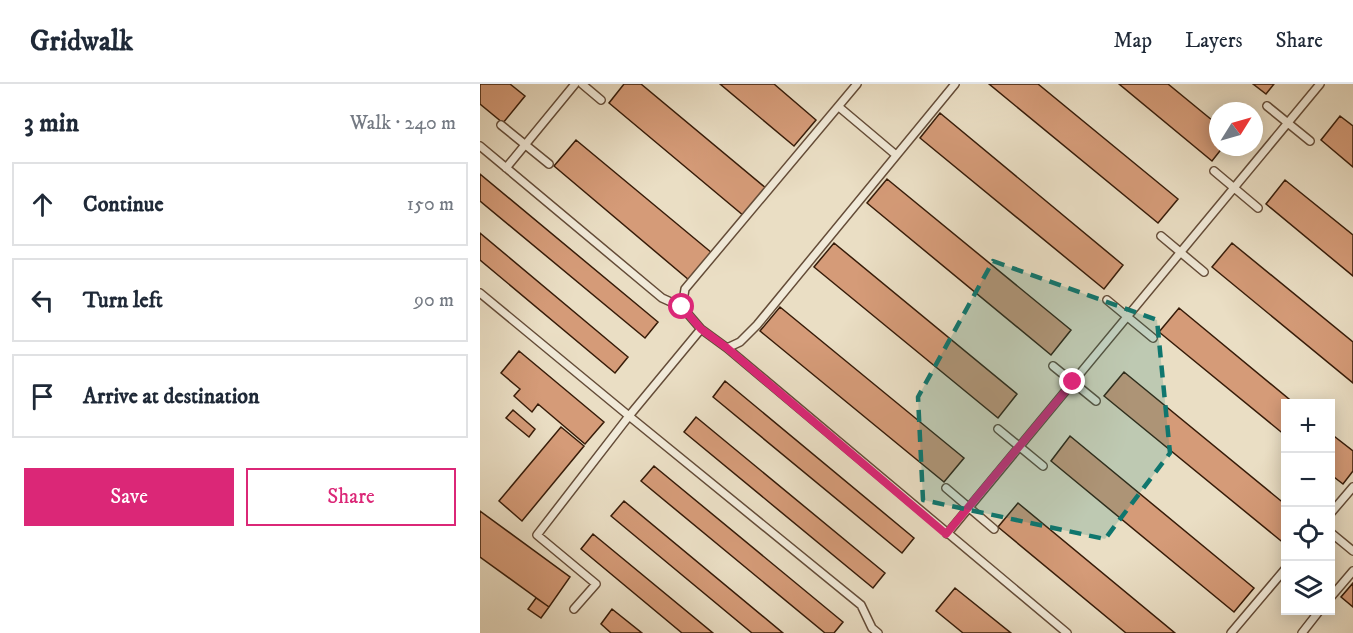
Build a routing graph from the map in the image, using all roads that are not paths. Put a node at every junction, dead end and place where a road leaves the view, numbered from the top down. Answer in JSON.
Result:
{"nodes":[{"id":1,"x":575,"y":84,"type":"edge"},
{"id":2,"x":582,"y":84,"type":"edge"},
{"id":3,"x":858,"y":84,"type":"edge"},
{"id":4,"x":955,"y":84,"type":"edge"},
{"id":5,"x":1320,"y":84,"type":"edge"},
{"id":6,"x":601,"y":100,"type":"dead end"},
{"id":7,"x":1268,"y":106,"type":"dead end"},
{"id":8,"x":839,"y":107,"type":"junction"},
{"id":9,"x":1288,"y":122,"type":"junction"},
{"id":10,"x":501,"y":125,"type":"dead end"},
{"id":11,"x":1310,"y":141,"type":"dead end"},
{"id":12,"x":525,"y":144,"type":"junction"},
{"id":13,"x":480,"y":146,"type":"edge"},
{"id":14,"x":896,"y":155,"type":"junction"},
{"id":15,"x":549,"y":164,"type":"dead end"},
{"id":16,"x":506,"y":168,"type":"junction"},
{"id":17,"x":1214,"y":171,"type":"dead end"},
{"id":18,"x":1234,"y":188,"type":"junction"},
{"id":19,"x":1258,"y":208,"type":"dead end"},
{"id":20,"x":1161,"y":236,"type":"dead end"},
{"id":21,"x":1180,"y":252,"type":"junction"},
{"id":22,"x":1204,"y":272,"type":"dead end"},
{"id":23,"x":480,"y":293,"type":"edge"},
{"id":24,"x":1107,"y":300,"type":"dead end"},
{"id":25,"x":682,"y":307,"type":"junction"},
{"id":26,"x":1127,"y":317,"type":"junction"},
{"id":27,"x":701,"y":329,"type":"junction"},
{"id":28,"x":1153,"y":338,"type":"dead end"},
{"id":29,"x":727,"y":348,"type":"junction"},
{"id":30,"x":1053,"y":366,"type":"dead end"},
{"id":31,"x":1073,"y":382,"type":"junction"},
{"id":32,"x":1096,"y":401,"type":"dead end"},
{"id":33,"x":628,"y":416,"type":"junction"},
{"id":34,"x":998,"y":429,"type":"dead end"},
{"id":35,"x":1019,"y":447,"type":"junction"},
{"id":36,"x":1043,"y":466,"type":"dead end"},
{"id":37,"x":1353,"y":487,"type":"edge"},
{"id":38,"x":946,"y":488,"type":"dead end"},
{"id":39,"x":968,"y":507,"type":"junction"},
{"id":40,"x":1335,"y":508,"type":"edge"},
{"id":41,"x":994,"y":529,"type":"dead end"},
{"id":42,"x":946,"y":534,"type":"junction"},
{"id":43,"x":1335,"y":536,"type":"edge"},
{"id":44,"x":1353,"y":551,"type":"edge"},
{"id":45,"x":1353,"y":571,"type":"edge"},
{"id":46,"x":1281,"y":574,"type":"edge"},
{"id":47,"x":1335,"y":592,"type":"edge"},
{"id":48,"x":574,"y":609,"type":"dead end"},
{"id":49,"x":1316,"y":615,"type":"edge"},
{"id":50,"x":878,"y":633,"type":"edge"},
{"id":51,"x":1066,"y":633,"type":"edge"},
{"id":52,"x":1231,"y":633,"type":"edge"},
{"id":53,"x":1302,"y":633,"type":"edge"}],
"edges":[{"from":1,"to":12,"type":"lane"},
{"from":2,"to":6,"type":"lane"},
{"from":3,"to":8,"type":"lane"},
{"from":4,"to":14,"type":"lane"},
{"from":5,"to":9,"type":"lane"},
{"from":7,"to":9,"type":"lane"},
{"from":8,"to":14,"type":"lane"},
{"from":8,"to":25,"type":"lane"},
{"from":9,"to":11,"type":"lane"},
{"from":9,"to":18,"type":"lane"},
{"from":10,"to":12,"type":"lane"},
{"from":12,"to":15,"type":"lane"},
{"from":12,"to":16,"type":"lane"},
{"from":13,"to":16,"type":"lane"},
{"from":14,"to":29,"type":"lane"},
{"from":16,"to":25,"type":"lane"},
{"from":17,"to":18,"type":"lane"},
{"from":18,"to":19,"type":"lane"},
{"from":18,"to":21,"type":"lane"},
{"from":20,"to":21,"type":"lane"},
{"from":21,"to":22,"type":"lane"},
{"from":21,"to":26,"type":"lane"},
{"from":23,"to":33,"type":"lane"},
{"from":24,"to":26,"type":"lane"},
{"from":25,"to":27,"type":"lane"},
{"from":26,"to":28,"type":"lane"},
{"from":26,"to":31,"type":"lane"},
{"from":27,"to":29,"type":"lane"},
{"from":27,"to":33,"type":"lane"},
{"from":29,"to":42,"type":"lane"},
{"from":30,"to":31,"type":"lane"},
{"from":31,"to":32,"type":"lane"},
{"from":31,"to":35,"type":"lane"},
{"from":33,"to":48,"type":"lane"},
{"from":33,"to":50,"type":"lane"},
{"from":34,"to":35,"type":"lane"},
{"from":35,"to":36,"type":"lane"},
{"from":35,"to":39,"type":"lane"},
{"from":37,"to":40,"type":"lane"},
{"from":38,"to":39,"type":"lane"},
{"from":39,"to":41,"type":"lane"},
{"from":39,"to":42,"type":"lane"},
{"from":42,"to":51,"type":"lane"},
{"from":43,"to":44,"type":"lane"},
{"from":45,"to":47,"type":"lane"},
{"from":46,"to":52,"type":"lane"},
{"from":49,"to":53,"type":"lane"}]}
